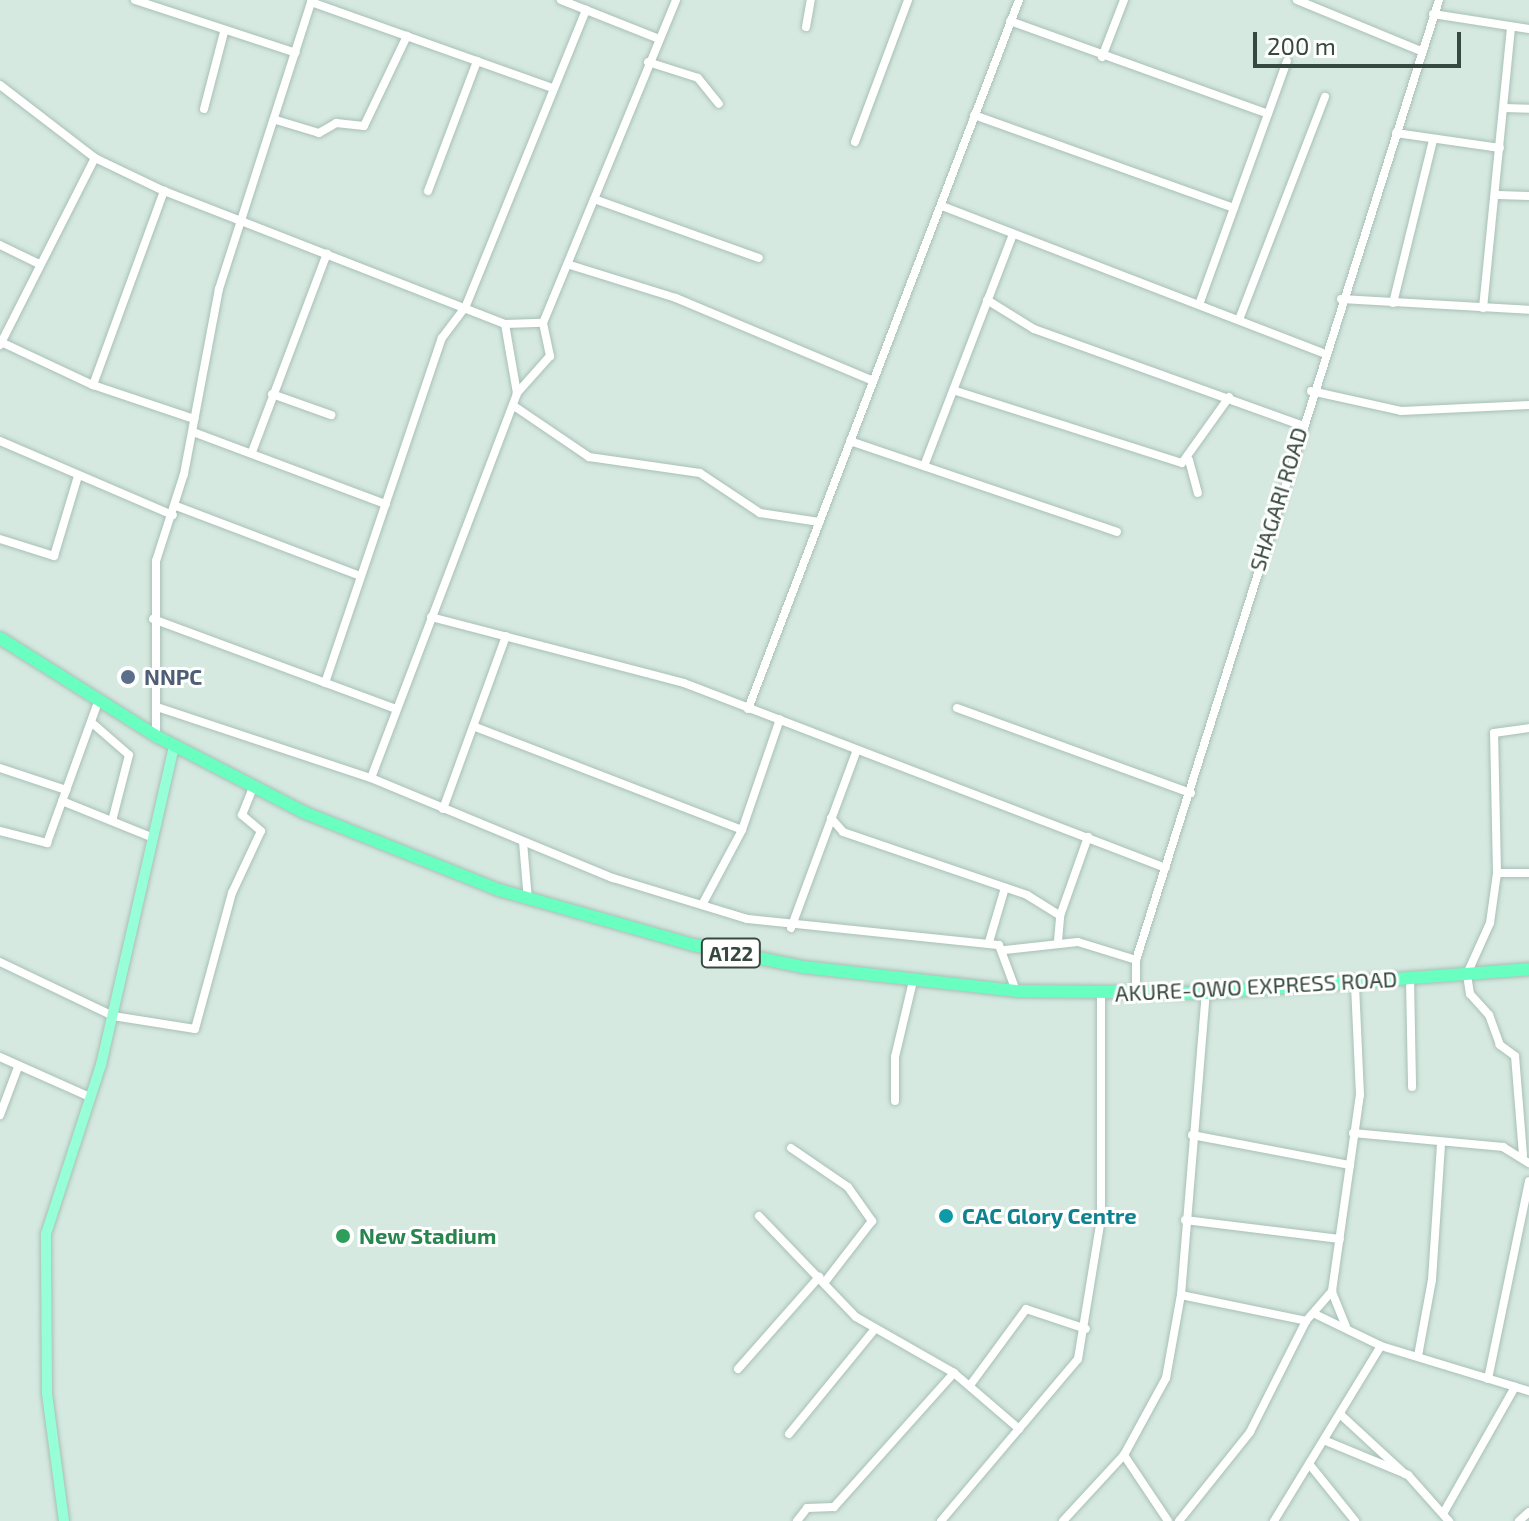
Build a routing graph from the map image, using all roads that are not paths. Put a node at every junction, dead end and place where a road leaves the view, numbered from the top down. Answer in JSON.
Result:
{"nodes":[{"id":1,"x":135,"y":0,"type":"edge"},
{"id":2,"x":561,"y":0,"type":"edge"},
{"id":3,"x":676,"y":0,"type":"edge"},
{"id":4,"x":811,"y":0,"type":"edge"},
{"id":5,"x":908,"y":0,"type":"edge"},
{"id":6,"x":1019,"y":0,"type":"edge"},
{"id":7,"x":1124,"y":0,"type":"edge"},
{"id":8,"x":1297,"y":0,"type":"edge"},
{"id":9,"x":1439,"y":0,"type":"edge"},
{"id":10,"x":311,"y":1,"type":"edge"},
{"id":11,"x":586,"y":10,"type":"junction"},
{"id":12,"x":1433,"y":14,"type":"junction"},
{"id":13,"x":1010,"y":21,"type":"junction"},
{"id":14,"x":806,"y":27,"type":"dead end"},
{"id":15,"x":1511,"y":29,"type":"junction"},
{"id":16,"x":1529,"y":29,"type":"edge"},
{"id":17,"x":224,"y":32,"type":"junction"},
{"id":18,"x":407,"y":36,"type":"junction"},
{"id":19,"x":659,"y":39,"type":"junction"},
{"id":20,"x":1421,"y":51,"type":"junction"},
{"id":21,"x":296,"y":53,"type":"junction"},
{"id":22,"x":1102,"y":57,"type":"junction"},
{"id":23,"x":477,"y":61,"type":"junction"},
{"id":24,"x":1287,"y":61,"type":"dead end"},
{"id":25,"x":648,"y":62,"type":"junction"},
{"id":26,"x":0,"y":85,"type":"edge"},
{"id":27,"x":553,"y":88,"type":"junction"},
{"id":28,"x":1325,"y":97,"type":"dead end"},
{"id":29,"x":719,"y":104,"type":"dead end"},
{"id":30,"x":1504,"y":108,"type":"junction"},
{"id":31,"x":204,"y":109,"type":"dead end"},
{"id":32,"x":1529,"y":109,"type":"edge"},
{"id":33,"x":1268,"y":114,"type":"junction"},
{"id":34,"x":974,"y":115,"type":"junction"},
{"id":35,"x":276,"y":120,"type":"junction"},
{"id":36,"x":1396,"y":133,"type":"junction"},
{"id":37,"x":1433,"y":140,"type":"junction"},
{"id":38,"x":855,"y":142,"type":"dead end"},
{"id":39,"x":1500,"y":148,"type":"junction"},
{"id":40,"x":95,"y":158,"type":"junction"},
{"id":41,"x":164,"y":191,"type":"junction"},
{"id":42,"x":428,"y":191,"type":"dead end"},
{"id":43,"x":1498,"y":195,"type":"junction"},
{"id":44,"x":1529,"y":196,"type":"edge"},
{"id":45,"x":594,"y":199,"type":"junction"},
{"id":46,"x":942,"y":206,"type":"junction"},
{"id":47,"x":1234,"y":208,"type":"junction"},
{"id":48,"x":239,"y":221,"type":"junction"},
{"id":49,"x":1013,"y":234,"type":"junction"},
{"id":50,"x":0,"y":245,"type":"edge"},
{"id":51,"x":327,"y":254,"type":"junction"},
{"id":52,"x":759,"y":258,"type":"dead end"},
{"id":53,"x":37,"y":263,"type":"junction"},
{"id":54,"x":570,"y":265,"type":"junction"},
{"id":55,"x":1341,"y":299,"type":"junction"},
{"id":56,"x":987,"y":300,"type":"junction"},
{"id":57,"x":1200,"y":302,"type":"junction"},
{"id":58,"x":1393,"y":303,"type":"junction"},
{"id":59,"x":465,"y":308,"type":"junction"},
{"id":60,"x":1483,"y":308,"type":"junction"},
{"id":61,"x":1529,"y":310,"type":"edge"},
{"id":62,"x":1001,"y":314,"type":"junction"},
{"id":63,"x":1240,"y":317,"type":"junction"},
{"id":64,"x":980,"y":318,"type":"junction"},
{"id":65,"x":543,"y":323,"type":"junction"},
{"id":66,"x":505,"y":324,"type":"junction"},
{"id":67,"x":0,"y":344,"type":"edge"},
{"id":68,"x":1322,"y":353,"type":"junction"},
{"id":69,"x":873,"y":381,"type":"junction"},
{"id":70,"x":93,"y":385,"type":"junction"},
{"id":71,"x":956,"y":391,"type":"junction"},
{"id":72,"x":1311,"y":391,"type":"junction"},
{"id":73,"x":517,"y":393,"type":"junction"},
{"id":74,"x":272,"y":394,"type":"junction"},
{"id":75,"x":1229,"y":397,"type":"junction"},
{"id":76,"x":1529,"y":405,"type":"edge"},
{"id":77,"x":514,"y":406,"type":"junction"},
{"id":78,"x":331,"y":415,"type":"dead end"},
{"id":79,"x":194,"y":419,"type":"junction"},
{"id":80,"x":1300,"y":425,"type":"junction"},
{"id":81,"x":193,"y":432,"type":"junction"},
{"id":82,"x":0,"y":441,"type":"edge"},
{"id":83,"x":850,"y":441,"type":"junction"},
{"id":84,"x":252,"y":452,"type":"junction"},
{"id":85,"x":1189,"y":460,"type":"junction"},
{"id":86,"x":924,"y":466,"type":"junction"},
{"id":87,"x":78,"y":476,"type":"junction"},
{"id":88,"x":1198,"y":493,"type":"dead end"},
{"id":89,"x":386,"y":504,"type":"junction"},
{"id":90,"x":174,"y":511,"type":"junction"},
{"id":91,"x":819,"y":522,"type":"junction"},
{"id":92,"x":1117,"y":532,"type":"dead end"},
{"id":93,"x":0,"y":539,"type":"edge"},
{"id":94,"x":360,"y":576,"type":"junction"},
{"id":95,"x":431,"y":617,"type":"junction"},
{"id":96,"x":153,"y":619,"type":"junction"},
{"id":97,"x":506,"y":636,"type":"junction"},
{"id":98,"x":0,"y":638,"type":"edge"},
{"id":99,"x":325,"y":683,"type":"junction"},
{"id":100,"x":98,"y":702,"type":"junction"},
{"id":101,"x":157,"y":707,"type":"junction"},
{"id":102,"x":394,"y":708,"type":"junction"},
{"id":103,"x":957,"y":708,"type":"dead end"},
{"id":104,"x":748,"y":709,"type":"junction"},
{"id":105,"x":780,"y":719,"type":"junction"},
{"id":106,"x":91,"y":722,"type":"junction"},
{"id":107,"x":478,"y":728,"type":"junction"},
{"id":108,"x":1529,"y":728,"type":"edge"},
{"id":109,"x":156,"y":736,"type":"junction"},
{"id":110,"x":174,"y":746,"type":"junction"},
{"id":111,"x":857,"y":750,"type":"junction"},
{"id":112,"x":0,"y":768,"type":"edge"},
{"id":113,"x":371,"y":778,"type":"junction"},
{"id":114,"x":253,"y":788,"type":"junction"},
{"id":115,"x":66,"y":790,"type":"junction"},
{"id":116,"x":1191,"y":793,"type":"junction"},
{"id":117,"x":62,"y":801,"type":"junction"},
{"id":118,"x":443,"y":809,"type":"junction"},
{"id":119,"x":831,"y":818,"type":"junction"},
{"id":120,"x":112,"y":821,"type":"junction"},
{"id":121,"x":742,"y":830,"type":"junction"},
{"id":122,"x":0,"y":831,"type":"edge"},
{"id":123,"x":843,"y":832,"type":"junction"},
{"id":124,"x":151,"y":837,"type":"junction"},
{"id":125,"x":1088,"y":837,"type":"junction"},
{"id":126,"x":823,"y":841,"type":"junction"},
{"id":127,"x":523,"y":842,"type":"junction"},
{"id":128,"x":1166,"y":868,"type":"junction"},
{"id":129,"x":1497,"y":873,"type":"junction"},
{"id":130,"x":1529,"y":873,"type":"edge"},
{"id":131,"x":1004,"y":891,"type":"junction"},
{"id":132,"x":528,"y":900,"type":"junction"},
{"id":133,"x":702,"y":905,"type":"junction"},
{"id":134,"x":1060,"y":916,"type":"junction"},
{"id":135,"x":791,"y":928,"type":"junction"},
{"id":136,"x":1058,"y":941,"type":"junction"},
{"id":137,"x":989,"y":942,"type":"junction"},
{"id":138,"x":1005,"y":950,"type":"junction"},
{"id":139,"x":1136,"y":960,"type":"junction"},
{"id":140,"x":0,"y":962,"type":"edge"},
{"id":141,"x":1529,"y":969,"type":"edge"},
{"id":142,"x":1467,"y":974,"type":"junction"},
{"id":143,"x":1410,"y":979,"type":"junction"},
{"id":144,"x":913,"y":981,"type":"junction"},
{"id":145,"x":1355,"y":983,"type":"junction"},
{"id":146,"x":1016,"y":991,"type":"junction"},
{"id":147,"x":1101,"y":993,"type":"junction"},
{"id":148,"x":1136,"y":993,"type":"junction"},
{"id":149,"x":1206,"y":993,"type":"junction"},
{"id":150,"x":113,"y":1016,"type":"junction"},
{"id":151,"x":0,"y":1057,"type":"edge"},
{"id":152,"x":18,"y":1067,"type":"junction"},
{"id":153,"x":1412,"y":1087,"type":"dead end"},
{"id":154,"x":90,"y":1097,"type":"junction"},
{"id":155,"x":895,"y":1101,"type":"dead end"},
{"id":156,"x":0,"y":1115,"type":"edge"},
{"id":157,"x":1353,"y":1133,"type":"junction"},
{"id":158,"x":1192,"y":1135,"type":"junction"},
{"id":159,"x":1441,"y":1146,"type":"junction"},
{"id":160,"x":791,"y":1148,"type":"dead end"},
{"id":161,"x":1526,"y":1159,"type":"edge"},
{"id":162,"x":1350,"y":1165,"type":"junction"},
{"id":163,"x":1529,"y":1181,"type":"edge"},
{"id":164,"x":759,"y":1216,"type":"dead end"},
{"id":165,"x":1185,"y":1220,"type":"junction"},
{"id":166,"x":1340,"y":1239,"type":"junction"},
{"id":167,"x":822,"y":1280,"type":"junction"},
{"id":168,"x":1332,"y":1291,"type":"junction"},
{"id":169,"x":1181,"y":1295,"type":"junction"},
{"id":170,"x":1317,"y":1315,"type":"junction"},
{"id":171,"x":1306,"y":1321,"type":"junction"},
{"id":172,"x":1346,"y":1326,"type":"junction"},
{"id":173,"x":1086,"y":1329,"type":"junction"},
{"id":174,"x":874,"y":1330,"type":"junction"},
{"id":175,"x":1381,"y":1346,"type":"junction"},
{"id":176,"x":1418,"y":1356,"type":"junction"},
{"id":177,"x":738,"y":1369,"type":"dead end"},
{"id":178,"x":954,"y":1373,"type":"junction"},
{"id":179,"x":1488,"y":1379,"type":"junction"},
{"id":180,"x":971,"y":1384,"type":"junction"},
{"id":181,"x":1515,"y":1387,"type":"junction"},
{"id":182,"x":1529,"y":1391,"type":"edge"},
{"id":183,"x":1341,"y":1415,"type":"junction"},
{"id":184,"x":1019,"y":1429,"type":"junction"},
{"id":185,"x":789,"y":1434,"type":"dead end"},
{"id":186,"x":1326,"y":1441,"type":"junction"},
{"id":187,"x":1124,"y":1455,"type":"junction"},
{"id":188,"x":1310,"y":1465,"type":"junction"},
{"id":189,"x":1405,"y":1474,"type":"junction"},
{"id":190,"x":1444,"y":1512,"type":"junction"},
{"id":191,"x":1529,"y":1512,"type":"edge"},
{"id":192,"x":64,"y":1521,"type":"edge"},
{"id":193,"x":797,"y":1521,"type":"edge"},
{"id":194,"x":941,"y":1521,"type":"edge"},
{"id":195,"x":1063,"y":1521,"type":"edge"},
{"id":196,"x":1168,"y":1521,"type":"edge"},
{"id":197,"x":1179,"y":1521,"type":"edge"},
{"id":198,"x":1274,"y":1521,"type":"edge"},
{"id":199,"x":1355,"y":1521,"type":"edge"},
{"id":200,"x":1449,"y":1521,"type":"edge"},
{"id":201,"x":1519,"y":1521,"type":"edge"}],
"edges":[{"from":1,"to":17,"type":"street"},
{"from":2,"to":11,"type":"street"},
{"from":3,"to":19,"type":"street"},
{"from":4,"to":14,"type":"street"},
{"from":5,"to":38,"type":"street"},
{"from":6,"to":13,"type":"street"},
{"from":7,"to":22,"type":"street"},
{"from":8,"to":20,"type":"street"},
{"from":9,"to":12,"type":"street","name":"SHAGARI ROAD"},
{"from":10,"to":18,"type":"street"},
{"from":10,"to":21,"type":"street"},
{"from":11,"to":19,"type":"street"},
{"from":11,"to":27,"type":"street"},
{"from":12,"to":15,"type":"street"},
{"from":12,"to":20,"type":"street","name":"SHAGARI ROAD"},
{"from":13,"to":22,"type":"street"},
{"from":13,"to":34,"type":"street"},
{"from":15,"to":16,"type":"street"},
{"from":15,"to":30,"type":"street"},
{"from":17,"to":21,"type":"street"},
{"from":17,"to":31,"type":"street"},
{"from":18,"to":23,"type":"street"},
{"from":18,"to":35,"type":"street"},
{"from":19,"to":25,"type":"street"},
{"from":20,"to":36,"type":"street","name":"SHAGARI ROAD"},
{"from":21,"to":35,"type":"street"},
{"from":22,"to":33,"type":"street"},
{"from":23,"to":27,"type":"street"},
{"from":23,"to":42,"type":"street"},
{"from":24,"to":33,"type":"street"},
{"from":25,"to":29,"type":"street"},
{"from":25,"to":45,"type":"street"},
{"from":26,"to":40,"type":"street"},
{"from":27,"to":59,"type":"street"},
{"from":28,"to":63,"type":"street"},
{"from":30,"to":32,"type":"street"},
{"from":30,"to":39,"type":"street"},
{"from":33,"to":47,"type":"street"},
{"from":34,"to":46,"type":"street"},
{"from":34,"to":47,"type":"street"},
{"from":35,"to":48,"type":"street"},
{"from":36,"to":37,"type":"street"},
{"from":36,"to":55,"type":"street","name":"SHAGARI ROAD"},
{"from":37,"to":39,"type":"street"},
{"from":37,"to":58,"type":"street"},
{"from":39,"to":43,"type":"street"},
{"from":40,"to":41,"type":"street"},
{"from":40,"to":53,"type":"street"},
{"from":41,"to":48,"type":"street"},
{"from":41,"to":70,"type":"street"},
{"from":43,"to":44,"type":"street"},
{"from":43,"to":60,"type":"street"},
{"from":45,"to":52,"type":"street"},
{"from":45,"to":54,"type":"street"},
{"from":46,"to":49,"type":"street"},
{"from":46,"to":69,"type":"street"},
{"from":47,"to":57,"type":"street"},
{"from":48,"to":51,"type":"street"},
{"from":48,"to":79,"type":"street"},
{"from":49,"to":56,"type":"street"},
{"from":49,"to":57,"type":"street"},
{"from":50,"to":53,"type":"street"},
{"from":51,"to":59,"type":"street"},
{"from":51,"to":74,"type":"street"},
{"from":53,"to":67,"type":"street"},
{"from":54,"to":65,"type":"street"},
{"from":54,"to":69,"type":"street"},
{"from":55,"to":58,"type":"street"},
{"from":55,"to":68,"type":"street","name":"SHAGARI ROAD"},
{"from":56,"to":62,"type":"street"},
{"from":56,"to":64,"type":"street"},
{"from":57,"to":63,"type":"street"},
{"from":58,"to":60,"type":"street"},
{"from":59,"to":66,"type":"street"},
{"from":59,"to":89,"type":"street"},
{"from":60,"to":61,"type":"street"},
{"from":62,"to":64,"type":"street"},
{"from":62,"to":75,"type":"street"},
{"from":63,"to":68,"type":"street"},
{"from":64,"to":71,"type":"street"},
{"from":65,"to":66,"type":"street"},
{"from":65,"to":73,"type":"street"},
{"from":66,"to":73,"type":"street"},
{"from":67,"to":70,"type":"street"},
{"from":68,"to":72,"type":"street","name":"SHAGARI ROAD"},
{"from":69,"to":83,"type":"street"},
{"from":70,"to":79,"type":"street"},
{"from":71,"to":85,"type":"street"},
{"from":71,"to":86,"type":"street"},
{"from":72,"to":76,"type":"street"},
{"from":72,"to":80,"type":"street","name":"SHAGARI ROAD"},
{"from":73,"to":77,"type":"street"},
{"from":74,"to":78,"type":"street"},
{"from":74,"to":84,"type":"street"},
{"from":75,"to":80,"type":"street"},
{"from":75,"to":85,"type":"street"},
{"from":77,"to":91,"type":"street"},
{"from":77,"to":95,"type":"street"},
{"from":79,"to":81,"type":"street"},
{"from":80,"to":116,"type":"street","name":"SHAGARI ROAD"},
{"from":81,"to":84,"type":"street"},
{"from":81,"to":90,"type":"street"},
{"from":82,"to":87,"type":"street"},
{"from":83,"to":86,"type":"street"},
{"from":83,"to":91,"type":"street"},
{"from":84,"to":89,"type":"street"},
{"from":85,"to":88,"type":"street"},
{"from":86,"to":92,"type":"street"},
{"from":87,"to":90,"type":"street"},
{"from":87,"to":93,"type":"street"},
{"from":89,"to":94,"type":"street"},
{"from":90,"to":94,"type":"street"},
{"from":90,"to":96,"type":"street"},
{"from":91,"to":104,"type":"street"},
{"from":94,"to":99,"type":"street"},
{"from":95,"to":97,"type":"street"},
{"from":95,"to":102,"type":"street"},
{"from":96,"to":99,"type":"street"},
{"from":96,"to":101,"type":"street"},
{"from":97,"to":104,"type":"street"},
{"from":97,"to":107,"type":"street"},
{"from":98,"to":100,"type":"highway","name":"AKURE-OWO EXPRESS ROAD","number":"A122"},
{"from":99,"to":102,"type":"street"},
{"from":100,"to":106,"type":"street"},
{"from":100,"to":109,"type":"highway","name":"AKURE-OWO EXPRESS ROAD","number":"A122"},
{"from":101,"to":109,"type":"street"},
{"from":101,"to":113,"type":"street"},
{"from":102,"to":113,"type":"street"},
{"from":103,"to":116,"type":"street"},
{"from":104,"to":105,"type":"street"},
{"from":105,"to":111,"type":"street"},
{"from":105,"to":121,"type":"street"},
{"from":106,"to":115,"type":"street"},
{"from":106,"to":120,"type":"street"},
{"from":107,"to":118,"type":"street"},
{"from":107,"to":121,"type":"street"},
{"from":108,"to":129,"type":"street"},
{"from":109,"to":110,"type":"highway","name":"AKURE-OWO EXPRESS ROAD","number":"A122"},
{"from":110,"to":114,"type":"highway","name":"AKURE-OWO EXPRESS ROAD","number":"A122"},
{"from":110,"to":124,"type":"main road"},
{"from":111,"to":119,"type":"street"},
{"from":111,"to":125,"type":"street"},
{"from":112,"to":115,"type":"street"},
{"from":113,"to":118,"type":"street"},
{"from":114,"to":132,"type":"highway","name":"AKURE-OWO EXPRESS ROAD","number":"A122"},
{"from":114,"to":150,"type":"street"},
{"from":115,"to":117,"type":"street"},
{"from":116,"to":128,"type":"street","name":"SHAGARI ROAD"},
{"from":117,"to":120,"type":"street"},
{"from":117,"to":122,"type":"street"},
{"from":118,"to":127,"type":"street"},
{"from":119,"to":123,"type":"street"},
{"from":119,"to":126,"type":"street"},
{"from":120,"to":124,"type":"street"},
{"from":121,"to":133,"type":"street"},
{"from":123,"to":126,"type":"street"},
{"from":123,"to":131,"type":"street"},
{"from":124,"to":150,"type":"main road"},
{"from":125,"to":128,"type":"street"},
{"from":125,"to":134,"type":"street"},
{"from":126,"to":135,"type":"street"},
{"from":127,"to":132,"type":"street"},
{"from":127,"to":133,"type":"street"},
{"from":128,"to":139,"type":"street","name":"SHAGARI ROAD"},
{"from":129,"to":130,"type":"street"},
{"from":129,"to":142,"type":"street"},
{"from":131,"to":134,"type":"street"},
{"from":131,"to":137,"type":"street"},
{"from":132,"to":144,"type":"highway","name":"AKURE-OWO EXPRESS ROAD","number":"A122"},
{"from":133,"to":135,"type":"street"},
{"from":134,"to":136,"type":"street"},
{"from":135,"to":137,"type":"street"},
{"from":136,"to":138,"type":"street"},
{"from":136,"to":139,"type":"street"},
{"from":137,"to":138,"type":"street"},
{"from":138,"to":146,"type":"street"},
{"from":139,"to":148,"type":"street","name":"SHAGARI ROAD"},
{"from":140,"to":150,"type":"street"},
{"from":141,"to":142,"type":"highway","name":"AKURE-OWO EXPRESS ROAD","number":"A122"},
{"from":142,"to":143,"type":"highway","name":"AKURE-OWO EXPRESS ROAD","number":"A122"},
{"from":142,"to":161,"type":"street"},
{"from":143,"to":145,"type":"highway","name":"AKURE-OWO EXPRESS ROAD","number":"A122"},
{"from":143,"to":153,"type":"street"},
{"from":144,"to":146,"type":"highway","name":"AKURE-OWO EXPRESS ROAD","number":"A122"},
{"from":144,"to":155,"type":"street"},
{"from":145,"to":149,"type":"highway","name":"AKURE-OWO EXPRESS ROAD","number":"A122"},
{"from":145,"to":157,"type":"street"},
{"from":146,"to":147,"type":"highway","name":"AKURE-OWO EXPRESS ROAD","number":"A122"},
{"from":147,"to":148,"type":"highway","name":"AKURE-OWO EXPRESS ROAD","number":"A122"},
{"from":147,"to":173,"type":"street"},
{"from":148,"to":149,"type":"highway","name":"AKURE-OWO EXPRESS ROAD","number":"A122"},
{"from":149,"to":158,"type":"street"},
{"from":150,"to":154,"type":"main road"},
{"from":151,"to":152,"type":"street"},
{"from":152,"to":154,"type":"street"},
{"from":152,"to":156,"type":"street"},
{"from":154,"to":192,"type":"main road"},
{"from":157,"to":159,"type":"street"},
{"from":157,"to":162,"type":"street"},
{"from":158,"to":162,"type":"street"},
{"from":158,"to":165,"type":"street"},
{"from":159,"to":161,"type":"street"},
{"from":159,"to":176,"type":"street"},
{"from":160,"to":167,"type":"street"},
{"from":162,"to":166,"type":"street"},
{"from":163,"to":179,"type":"street"},
{"from":164,"to":167,"type":"street"},
{"from":165,"to":166,"type":"street"},
{"from":165,"to":169,"type":"street"},
{"from":166,"to":168,"type":"street"},
{"from":167,"to":174,"type":"street"},
{"from":167,"to":177,"type":"street"},
{"from":168,"to":170,"type":"street"},
{"from":168,"to":172,"type":"street"},
{"from":169,"to":171,"type":"street"},
{"from":169,"to":187,"type":"street"},
{"from":170,"to":171,"type":"street"},
{"from":170,"to":172,"type":"street"},
{"from":171,"to":197,"type":"street"},
{"from":172,"to":175,"type":"street"},
{"from":173,"to":180,"type":"street"},
{"from":173,"to":184,"type":"street"},
{"from":174,"to":178,"type":"street"},
{"from":174,"to":185,"type":"street"},
{"from":175,"to":176,"type":"street"},
{"from":175,"to":183,"type":"street"},
{"from":176,"to":179,"type":"street"},
{"from":178,"to":180,"type":"street"},
{"from":178,"to":193,"type":"street"},
{"from":179,"to":181,"type":"street"},
{"from":180,"to":184,"type":"street"},
{"from":181,"to":182,"type":"street"},
{"from":181,"to":190,"type":"street"},
{"from":183,"to":186,"type":"street"},
{"from":183,"to":189,"type":"street"},
{"from":184,"to":194,"type":"street"},
{"from":186,"to":188,"type":"street"},
{"from":186,"to":189,"type":"street"},
{"from":187,"to":195,"type":"street"},
{"from":187,"to":196,"type":"street"},
{"from":188,"to":198,"type":"street"},
{"from":188,"to":199,"type":"street"},
{"from":189,"to":190,"type":"street"},
{"from":190,"to":200,"type":"street"},
{"from":191,"to":201,"type":"street"}]}
